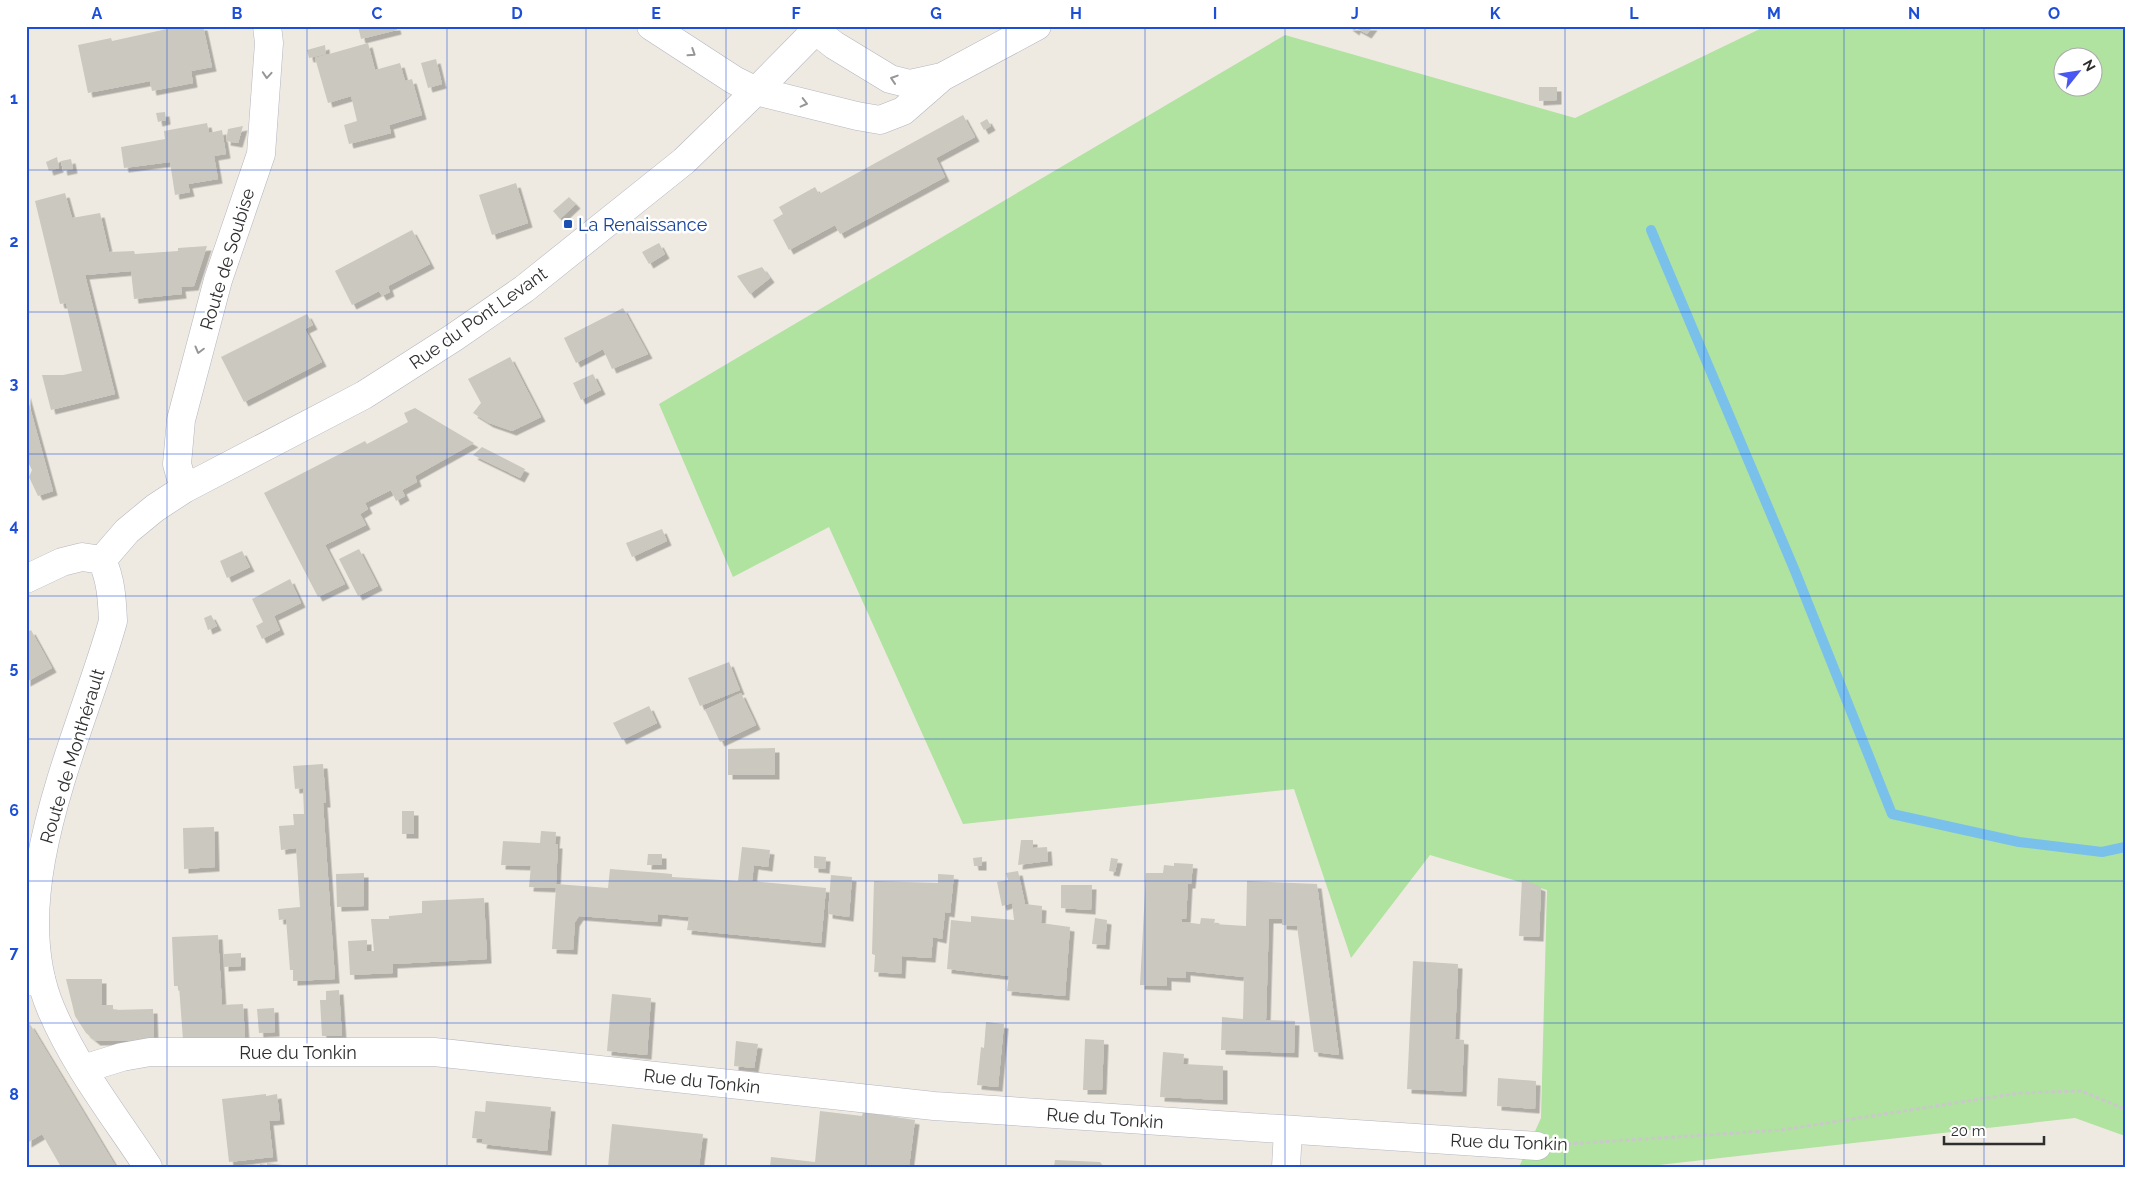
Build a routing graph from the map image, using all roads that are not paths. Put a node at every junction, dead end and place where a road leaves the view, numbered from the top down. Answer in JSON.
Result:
{"nodes":[{"id":1,"x":268,"y":26,"type":"edge"},
{"id":2,"x":651,"y":26,"type":"edge"},
{"id":3,"x":1037,"y":26,"type":"edge"},
{"id":4,"x":816,"y":27,"type":"edge"},
{"id":5,"x":942,"y":77,"type":"junction"},
{"id":6,"x":756,"y":91,"type":"junction"},
{"id":7,"x":184,"y":489,"type":"junction"},
{"id":8,"x":102,"y":560,"type":"junction"},
{"id":9,"x":26,"y":579,"type":"edge"},
{"id":10,"x":34,"y":981,"type":"edge"},
{"id":11,"x":83,"y":1069,"type":"junction"},
{"id":12,"x":1288,"y":1130,"type":"junction"},
{"id":13,"x":1537,"y":1146,"type":"road end"},
{"id":14,"x":148,"y":1167,"type":"edge"},
{"id":15,"x":1286,"y":1167,"type":"edge"}],
"edges":[{"from":1,"to":7,"type":"street","name":"Route de Soubise","one_way":true},
{"from":2,"to":6,"type":"street","one_way":true},
{"from":3,"to":5,"type":"street"},
{"from":5,"to":4,"type":"street","one_way":true},
{"from":4,"to":6,"type":"street","name":"Rue du Pont Levant"},
{"from":6,"to":5,"type":"street","one_way":true},
{"from":6,"to":7,"type":"street","name":"Rue du Pont Levant"},
{"from":7,"to":8,"type":"street","name":"Rue du Pont Levant"},
{"from":8,"to":9,"type":"street"},
{"from":8,"to":10,"type":"street","name":"Route de Monthérault"},
{"from":10,"to":11,"type":"street","name":"Route de Monthérault"},
{"from":11,"to":12,"type":"street","name":"Rue du Tonkin"},
{"from":11,"to":14,"type":"street","name":"Route de Monthérault"},
{"from":12,"to":13,"type":"street","name":"Rue du Tonkin"},
{"from":12,"to":15,"type":"street"}]}
